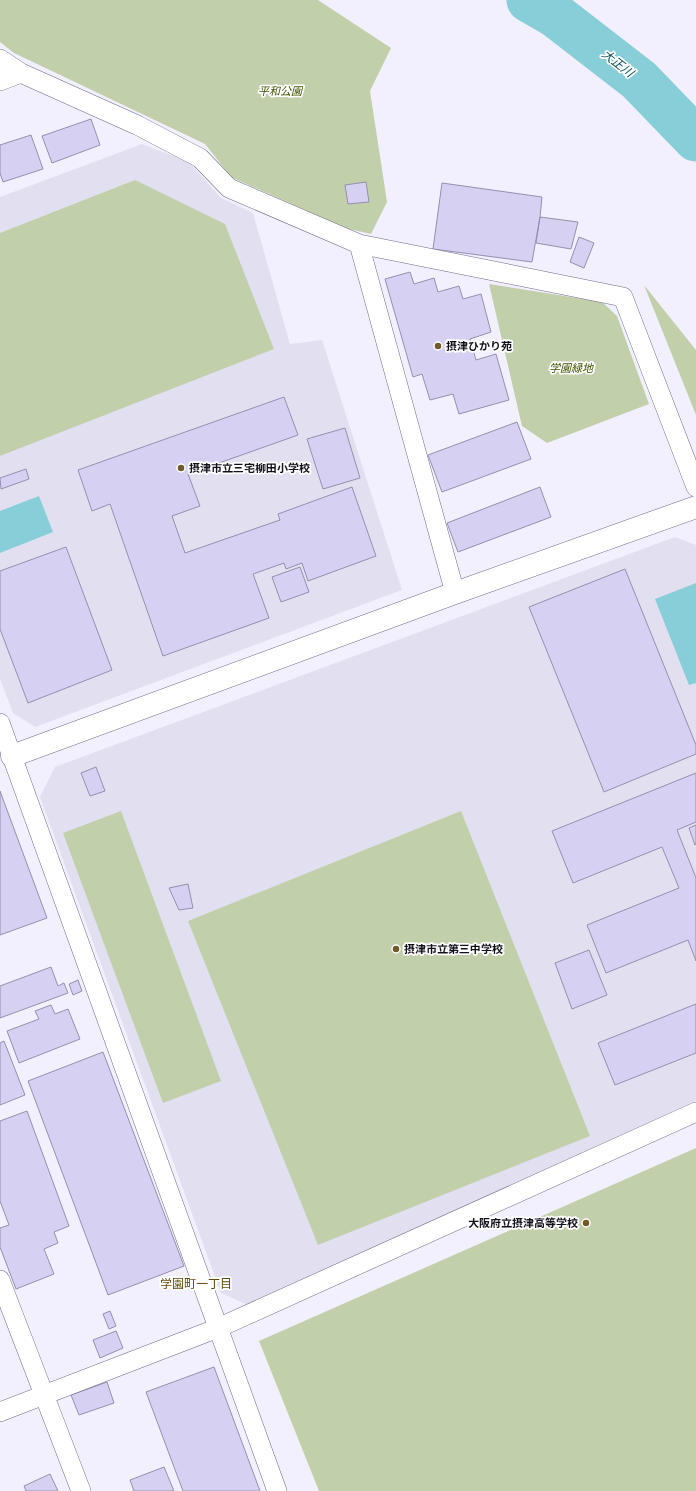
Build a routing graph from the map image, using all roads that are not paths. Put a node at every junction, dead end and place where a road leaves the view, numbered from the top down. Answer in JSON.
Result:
{"nodes":[{"id":1,"x":0,"y":59,"type":"edge"},
{"id":2,"x":21,"y":73,"type":"junction"},
{"id":3,"x":0,"y":81,"type":"edge"},
{"id":4,"x":359,"y":244,"type":"junction"},
{"id":5,"x":696,"y":487,"type":"edge"},
{"id":6,"x":696,"y":507,"type":"edge"},
{"id":7,"x":455,"y":593,"type":"junction"},
{"id":8,"x":0,"y":723,"type":"edge"},
{"id":9,"x":6,"y":758,"type":"edge"},
{"id":10,"x":696,"y":1112,"type":"edge"},
{"id":11,"x":0,"y":1280,"type":"edge"},
{"id":12,"x":218,"y":1328,"type":"junction"},
{"id":13,"x":44,"y":1396,"type":"junction"},
{"id":14,"x":0,"y":1412,"type":"edge"},
{"id":15,"x":81,"y":1491,"type":"edge"},
{"id":16,"x":277,"y":1491,"type":"edge"}],
"edges":[{"from":1,"to":2,"type":"street"},
{"from":2,"to":3,"type":"street"},
{"from":2,"to":4,"type":"street"},
{"from":4,"to":5,"type":"street"},
{"from":4,"to":7,"type":"street"},
{"from":6,"to":7,"type":"street"},
{"from":7,"to":9,"type":"street"},
{"from":8,"to":9,"type":"street"},
{"from":9,"to":12,"type":"street"},
{"from":10,"to":12,"type":"street"},
{"from":11,"to":13,"type":"street"},
{"from":12,"to":13,"type":"street"},
{"from":12,"to":16,"type":"street"},
{"from":13,"to":14,"type":"street"},
{"from":13,"to":15,"type":"street"}]}
